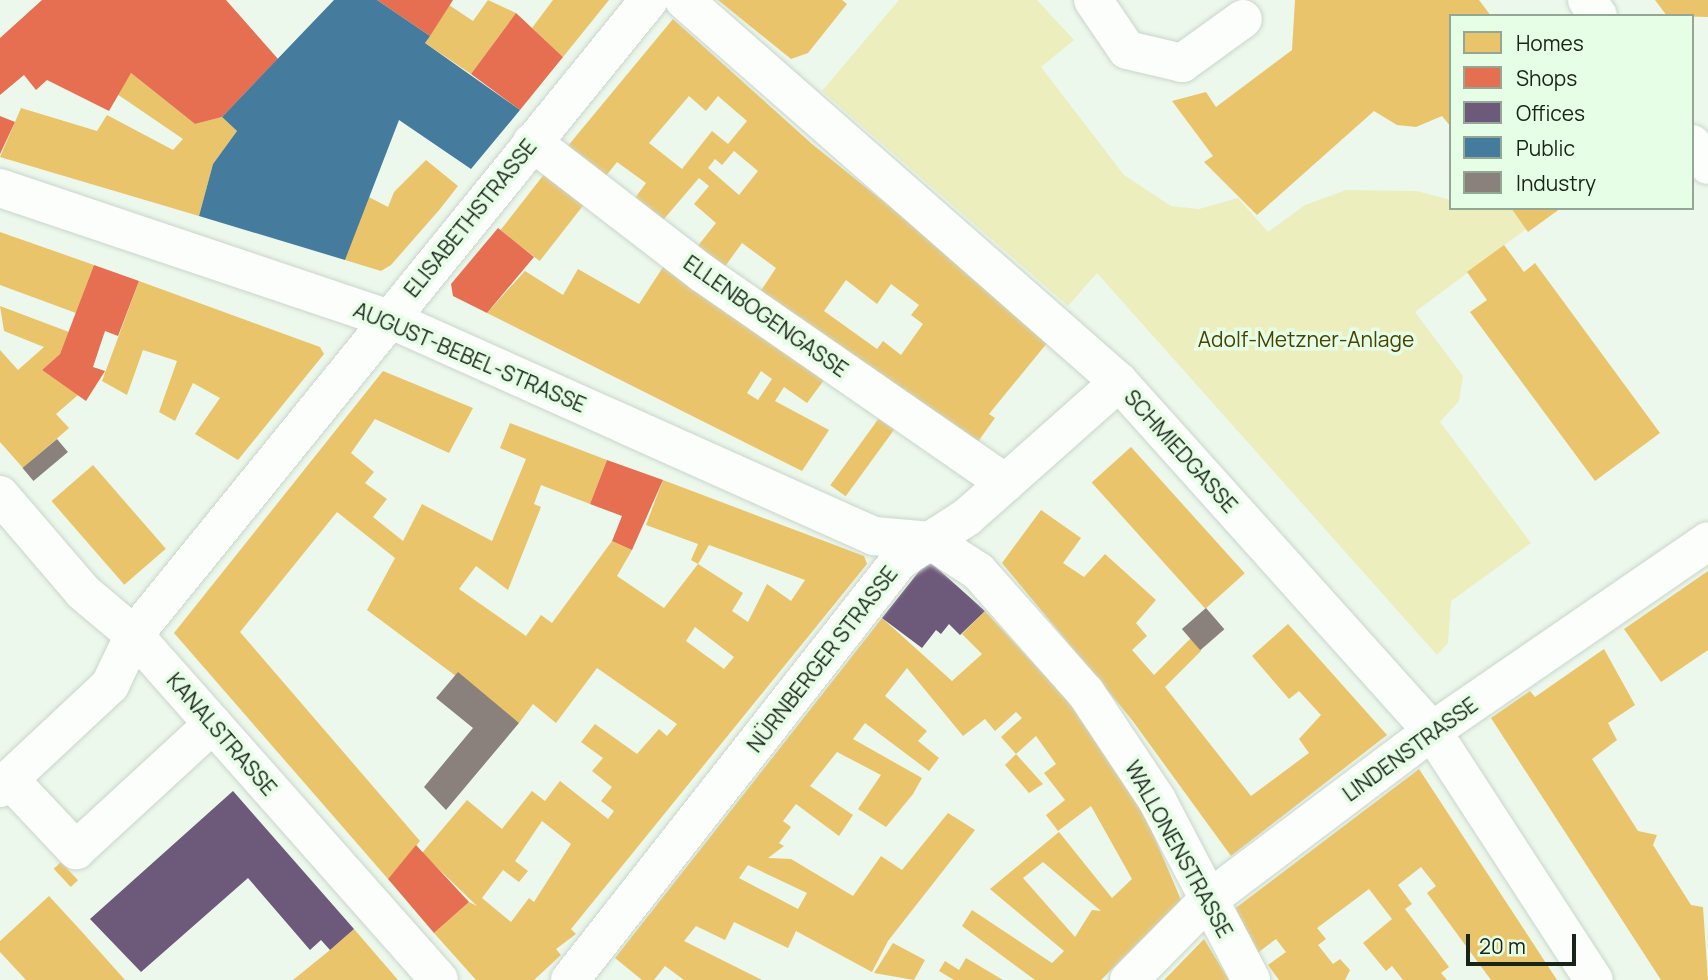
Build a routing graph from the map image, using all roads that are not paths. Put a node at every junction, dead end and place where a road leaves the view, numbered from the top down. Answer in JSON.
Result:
{"nodes":[{"id":1,"x":649,"y":0,"type":"edge"},
{"id":2,"x":684,"y":0,"type":"edge"},
{"id":3,"x":1093,"y":0,"type":"edge"},
{"id":4,"x":1243,"y":19,"type":"dead end"},
{"id":5,"x":532,"y":142,"type":"junction"},
{"id":6,"x":1694,"y":147,"type":"edge"},
{"id":7,"x":1708,"y":165,"type":"edge"},
{"id":8,"x":0,"y":188,"type":"edge"},
{"id":9,"x":387,"y":318,"type":"junction"},
{"id":10,"x":1119,"y":382,"type":"junction"},
{"id":11,"x":1005,"y":483,"type":"junction"},
{"id":12,"x":0,"y":495,"type":"edge"},
{"id":13,"x":931,"y":541,"type":"junction"},
{"id":14,"x":1708,"y":541,"type":"edge"},
{"id":15,"x":134,"y":635,"type":"junction"},
{"id":16,"x":213,"y":724,"type":"junction"},
{"id":17,"x":1432,"y":731,"type":"junction"},
{"id":18,"x":5,"y":783,"type":"edge"},
{"id":19,"x":1208,"y":900,"type":"junction"},
{"id":20,"x":439,"y":980,"type":"edge"},
{"id":21,"x":570,"y":980,"type":"edge"},
{"id":22,"x":1129,"y":980,"type":"edge"},
{"id":23,"x":1251,"y":980,"type":"edge"},
{"id":24,"x":1594,"y":980,"type":"edge"}],
"edges":[{"from":1,"to":5,"type":"street","name":"ELISABETHSTRASSE"},
{"from":2,"to":10,"type":"street","name":"SCHMIEDGASSE"},
{"from":3,"to":4,"type":"street"},
{"from":5,"to":9,"type":"street","name":"ELISABETHSTRASSE"},
{"from":5,"to":11,"type":"street","name":"ELLENBOGENGASSE"},
{"from":6,"to":7,"type":"street"},
{"from":8,"to":9,"type":"street","name":"AUGUST-BEBEL-STRASSE"},
{"from":9,"to":13,"type":"street","name":"AUGUST-BEBEL-STRASSE"},
{"from":9,"to":15,"type":"street","name":"ELISABETHSTRASSE"},
{"from":10,"to":11,"type":"street","name":"NÜRNBERGER STRASSE"},
{"from":10,"to":17,"type":"street","name":"SCHMIEDGASSE"},
{"from":11,"to":13,"type":"street","name":"NÜRNBERGER STRASSE"},
{"from":12,"to":15,"type":"street","name":"KANALSTRASSE"},
{"from":13,"to":19,"type":"street","name":"WALLONENSTRASSE"},
{"from":13,"to":21,"type":"street","name":"NÜRNBERGER STRASSE"},
{"from":14,"to":17,"type":"street","name":"LINDENSTRASSE"},
{"from":15,"to":16,"type":"street","name":"KANALSTRASSE"},
{"from":15,"to":18,"type":"street","name":"ELISABETHSTRASSE"},
{"from":16,"to":18,"type":"street"},
{"from":16,"to":20,"type":"street","name":"KANALSTRASSE"},
{"from":17,"to":19,"type":"street","name":"LINDENSTRASSE"},
{"from":17,"to":24,"type":"street","name":"SCHMIEDGASSE"},
{"from":19,"to":22,"type":"street","name":"LINDENSTRASSE"},
{"from":19,"to":23,"type":"street","name":"WALLONENSTRASSE"}]}
